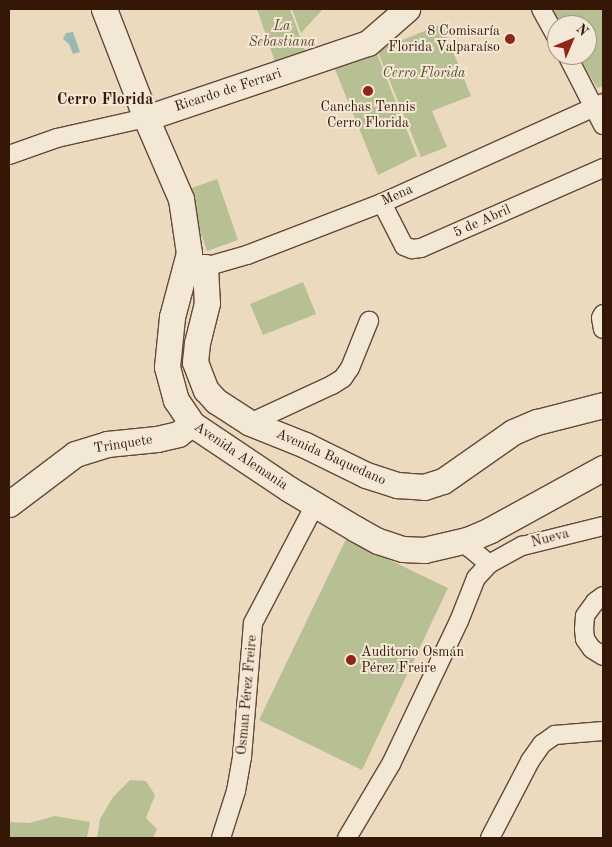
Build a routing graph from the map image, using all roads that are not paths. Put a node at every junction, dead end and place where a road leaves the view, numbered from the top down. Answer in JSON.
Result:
{"nodes":[{"id":1,"x":104,"y":9,"type":"edge"},
{"id":2,"x":407,"y":9,"type":"edge"},
{"id":3,"x":574,"y":65,"type":"edge"},
{"id":4,"x":599,"y":104,"type":"edge"},
{"id":5,"x":146,"y":118,"type":"junction"},
{"id":6,"x":603,"y":124,"type":"edge"},
{"id":7,"x":9,"y":155,"type":"edge"},
{"id":8,"x":603,"y":168,"type":"edge"},
{"id":9,"x":382,"y":203,"type":"junction"},
{"id":10,"x":195,"y":268,"type":"junction"},
{"id":11,"x":603,"y":314,"type":"edge"},
{"id":12,"x":369,"y":321,"type":"dead end"},
{"id":13,"x":603,"y":330,"type":"edge"},
{"id":14,"x":603,"y":404,"type":"edge"},
{"id":15,"x":250,"y":423,"type":"junction"},
{"id":16,"x":192,"y":424,"type":"junction"},
{"id":17,"x":603,"y":468,"type":"edge"},
{"id":18,"x":9,"y":504,"type":"edge"},
{"id":19,"x":315,"y":505,"type":"junction"},
{"id":20,"x":603,"y":526,"type":"edge"},
{"id":21,"x":490,"y":530,"type":"junction"},
{"id":22,"x":467,"y":540,"type":"junction"},
{"id":23,"x":494,"y":560,"type":"junction"},
{"id":24,"x":603,"y":596,"type":"edge"},
{"id":25,"x":603,"y":656,"type":"edge"},
{"id":26,"x":603,"y":731,"type":"edge"},
{"id":27,"x":221,"y":838,"type":"edge"},
{"id":28,"x":347,"y":838,"type":"edge"},
{"id":29,"x":490,"y":838,"type":"edge"}],
"edges":[{"from":1,"to":5,"type":"street","name":"Avenida Alemania"},
{"from":2,"to":5,"type":"street","name":"Ricardo de Ferrari"},
{"from":3,"to":4,"type":"street"},
{"from":4,"to":6,"type":"street"},
{"from":4,"to":9,"type":"street","name":"Mena"},
{"from":5,"to":7,"type":"street","name":"Ricardo de Ferrari"},
{"from":5,"to":10,"type":"street","name":"Avenida Alemania"},
{"from":8,"to":9,"type":"street","name":"5 de Abril"},
{"from":9,"to":10,"type":"street","name":"Mena"},
{"from":10,"to":15,"type":"street","name":"Avenida Baquedano"},
{"from":10,"to":16,"type":"street","name":"Avenida Alemania"},
{"from":11,"to":13,"type":"street"},
{"from":12,"to":15,"type":"street"},
{"from":14,"to":15,"type":"street","name":"Avenida Baquedano"},
{"from":16,"to":18,"type":"street","name":"Trinquete"},
{"from":16,"to":19,"type":"street","name":"Avenida Alemania"},
{"from":17,"to":21,"type":"street","name":"Avenida Alemania"},
{"from":19,"to":22,"type":"street","name":"Avenida Alemania"},
{"from":19,"to":27,"type":"street","name":"Osman Pérez Freire"},
{"from":20,"to":23,"type":"street","name":"Nueva"},
{"from":21,"to":22,"type":"street","name":"Avenida Alemania"},
{"from":21,"to":23,"type":"street"},
{"from":22,"to":23,"type":"street"},
{"from":23,"to":28,"type":"street"},
{"from":24,"to":25,"type":"street"},
{"from":26,"to":29,"type":"street"}]}
